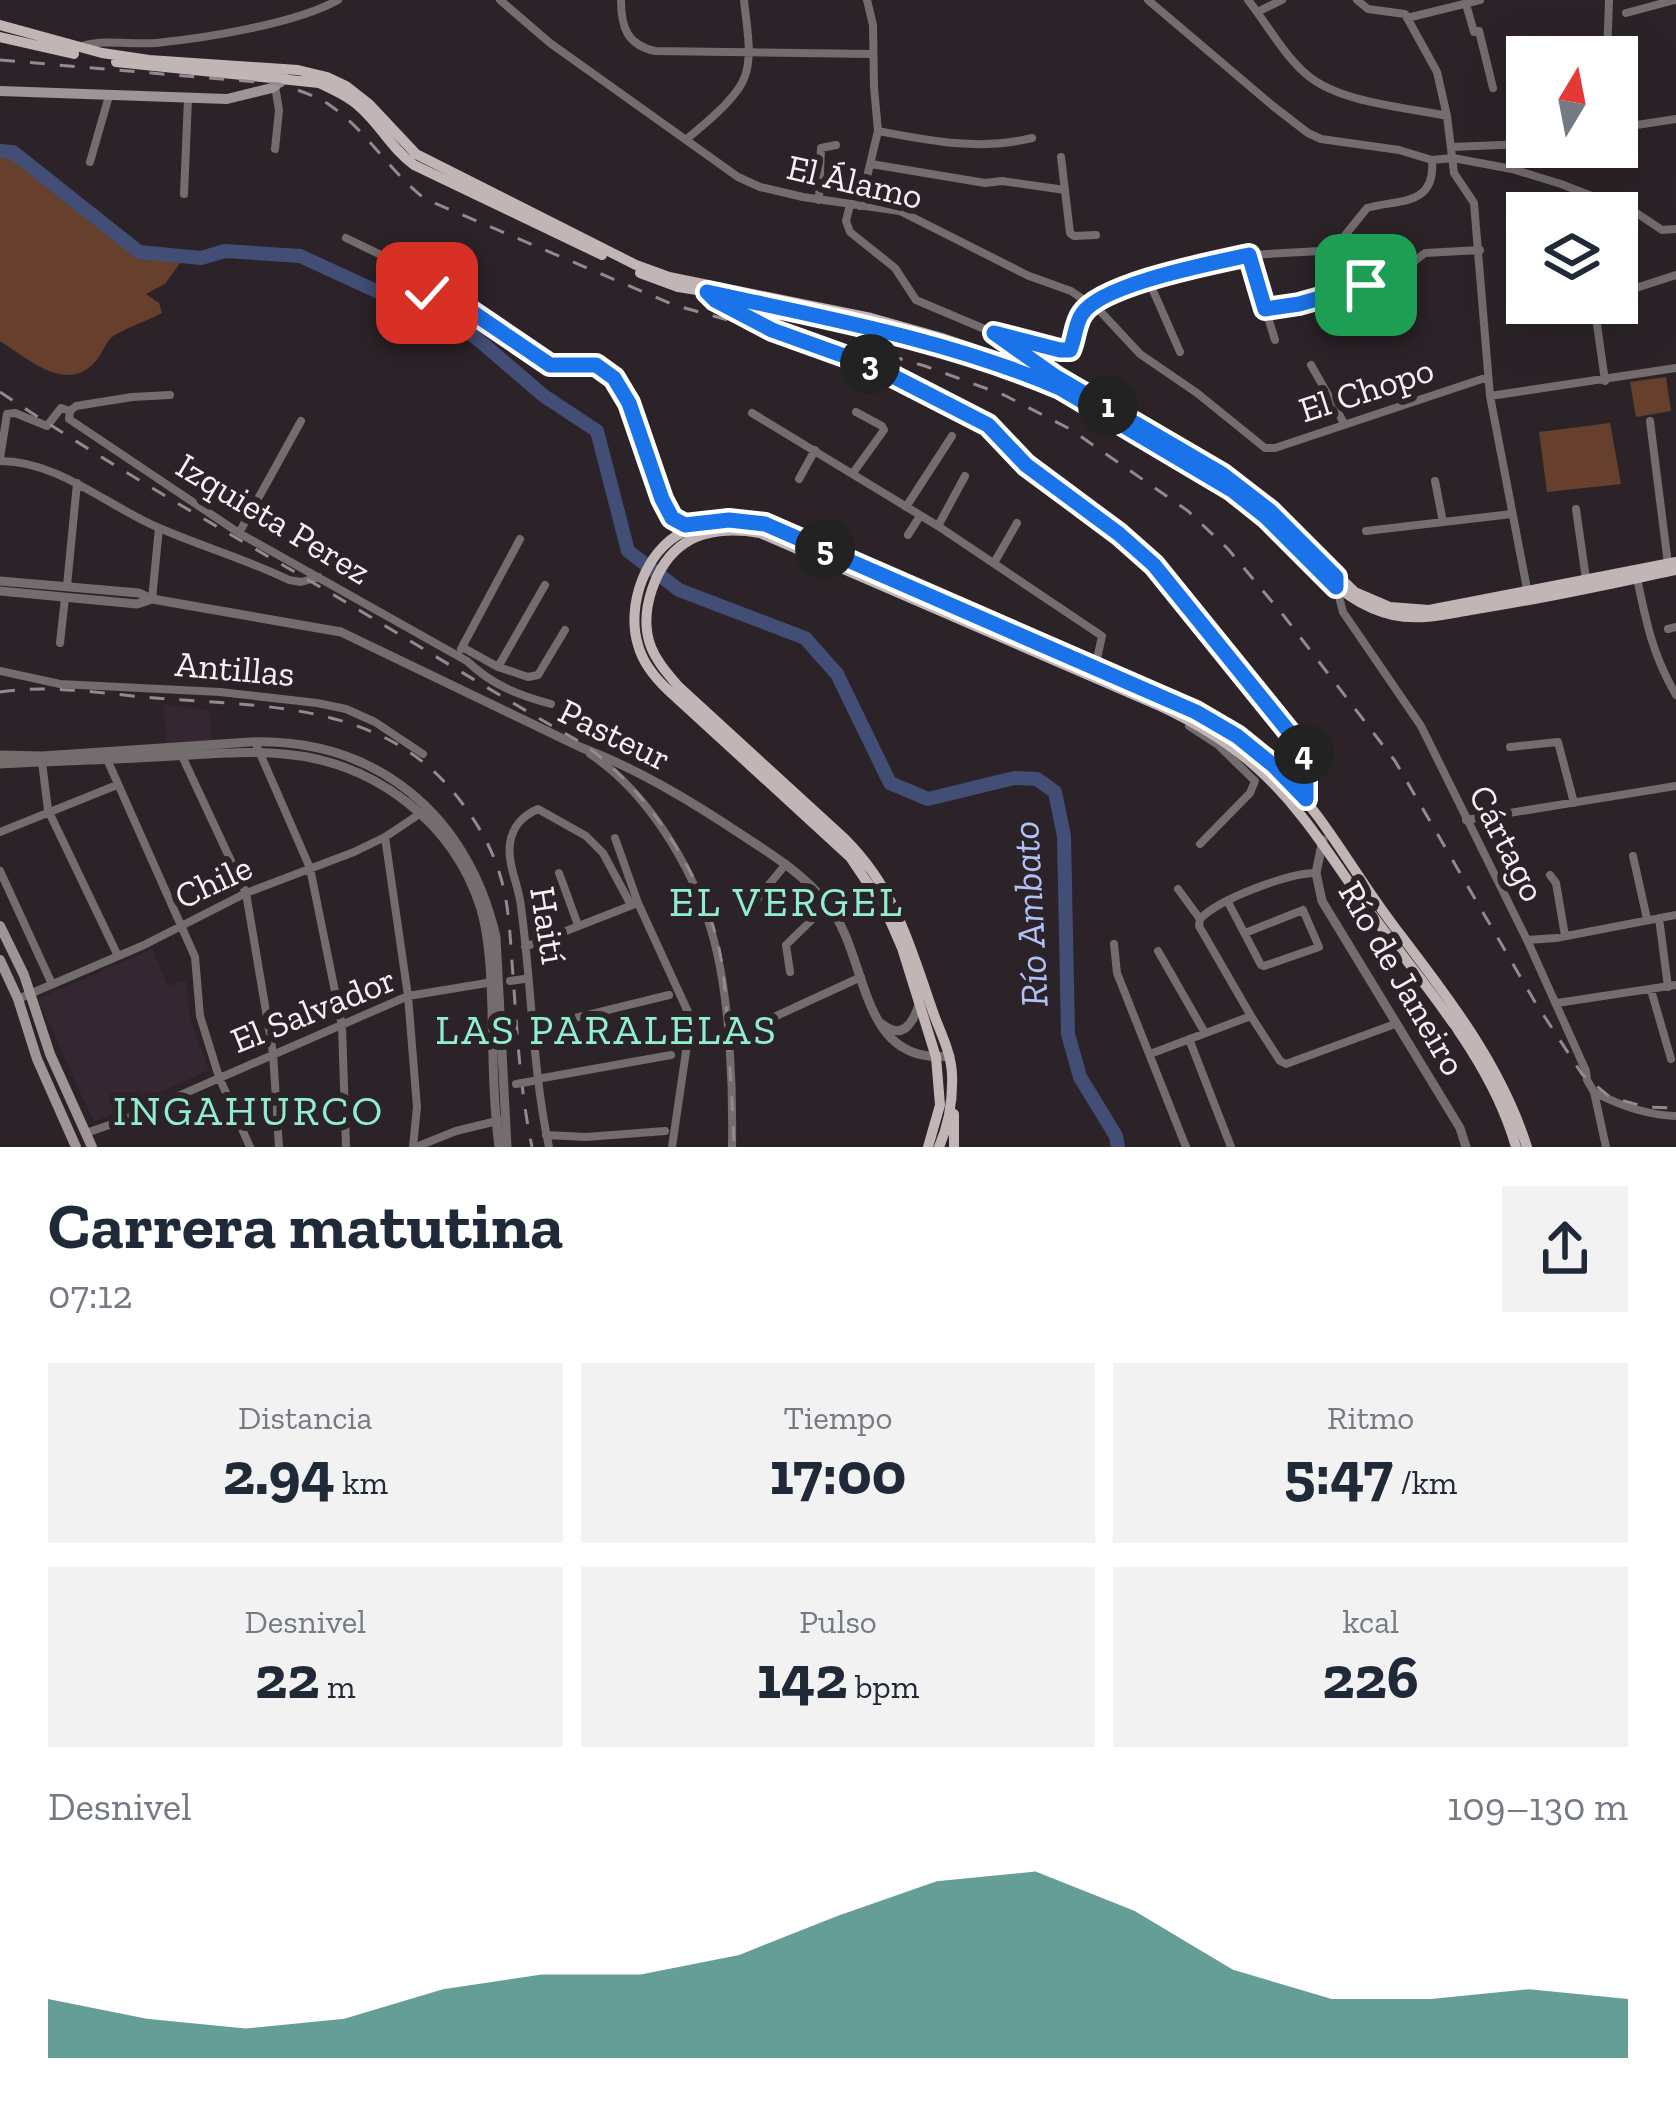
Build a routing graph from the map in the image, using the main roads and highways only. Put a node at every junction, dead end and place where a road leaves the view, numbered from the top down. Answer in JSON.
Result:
{"nodes":[{"id":1,"x":0,"y":25,"type":"edge"},
{"id":2,"x":0,"y":37,"type":"edge"},
{"id":3,"x":76,"y":51,"type":"junction"},
{"id":4,"x":282,"y":78,"type":"junction"},
{"id":5,"x":0,"y":91,"type":"edge"},
{"id":6,"x":683,"y":538,"type":"junction"},
{"id":7,"x":1674,"y":565,"type":"edge"},
{"id":8,"x":1336,"y":582,"type":"junction"},
{"id":9,"x":1528,"y":596,"type":"junction"},
{"id":10,"x":1094,"y":671,"type":"junction"},
{"id":11,"x":674,"y":688,"type":"junction"},
{"id":12,"x":1326,"y":837,"type":"junction"},
{"id":13,"x":0,"y":926,"type":"edge"},
{"id":14,"x":0,"y":960,"type":"edge"},
{"id":15,"x":943,"y":1056,"type":"junction"},
{"id":16,"x":951,"y":1105,"type":"junction"},
{"id":17,"x":76,"y":1147,"type":"edge"},
{"id":18,"x":92,"y":1147,"type":"edge"},
{"id":19,"x":928,"y":1147,"type":"edge"},
{"id":20,"x":939,"y":1147,"type":"edge"},
{"id":21,"x":954,"y":1147,"type":"edge"},
{"id":22,"x":1516,"y":1147,"type":"edge"},
{"id":23,"x":1527,"y":1147,"type":"edge"}],
"edges":[{"from":1,"to":3,"type":"main road"},
{"from":2,"to":3,"type":"main road"},
{"from":3,"to":4,"type":"main road"},
{"from":4,"to":5,"type":"main road"},
{"from":4,"to":8,"type":"main road"},
{"from":4,"to":8,"type":"main road"},
{"from":6,"to":10,"type":"main road"},
{"from":6,"to":10,"type":"main road"},
{"from":6,"to":11,"type":"main road"},
{"from":7,"to":9,"type":"main road"},
{"from":7,"to":9,"type":"main road"},
{"from":8,"to":9,"type":"main road"},
{"from":10,"to":12,"type":"main road"},
{"from":10,"to":12,"type":"main road"},
{"from":11,"to":15,"type":"main road"},
{"from":11,"to":15,"type":"main road"},
{"from":12,"to":22,"type":"main road"},
{"from":12,"to":23,"type":"main road"},
{"from":13,"to":18,"type":"main road"},
{"from":14,"to":17,"type":"main road"},
{"from":15,"to":16,"type":"main road"},
{"from":15,"to":19,"type":"main road"},
{"from":16,"to":20,"type":"main road"},
{"from":16,"to":21,"type":"main road"}]}
